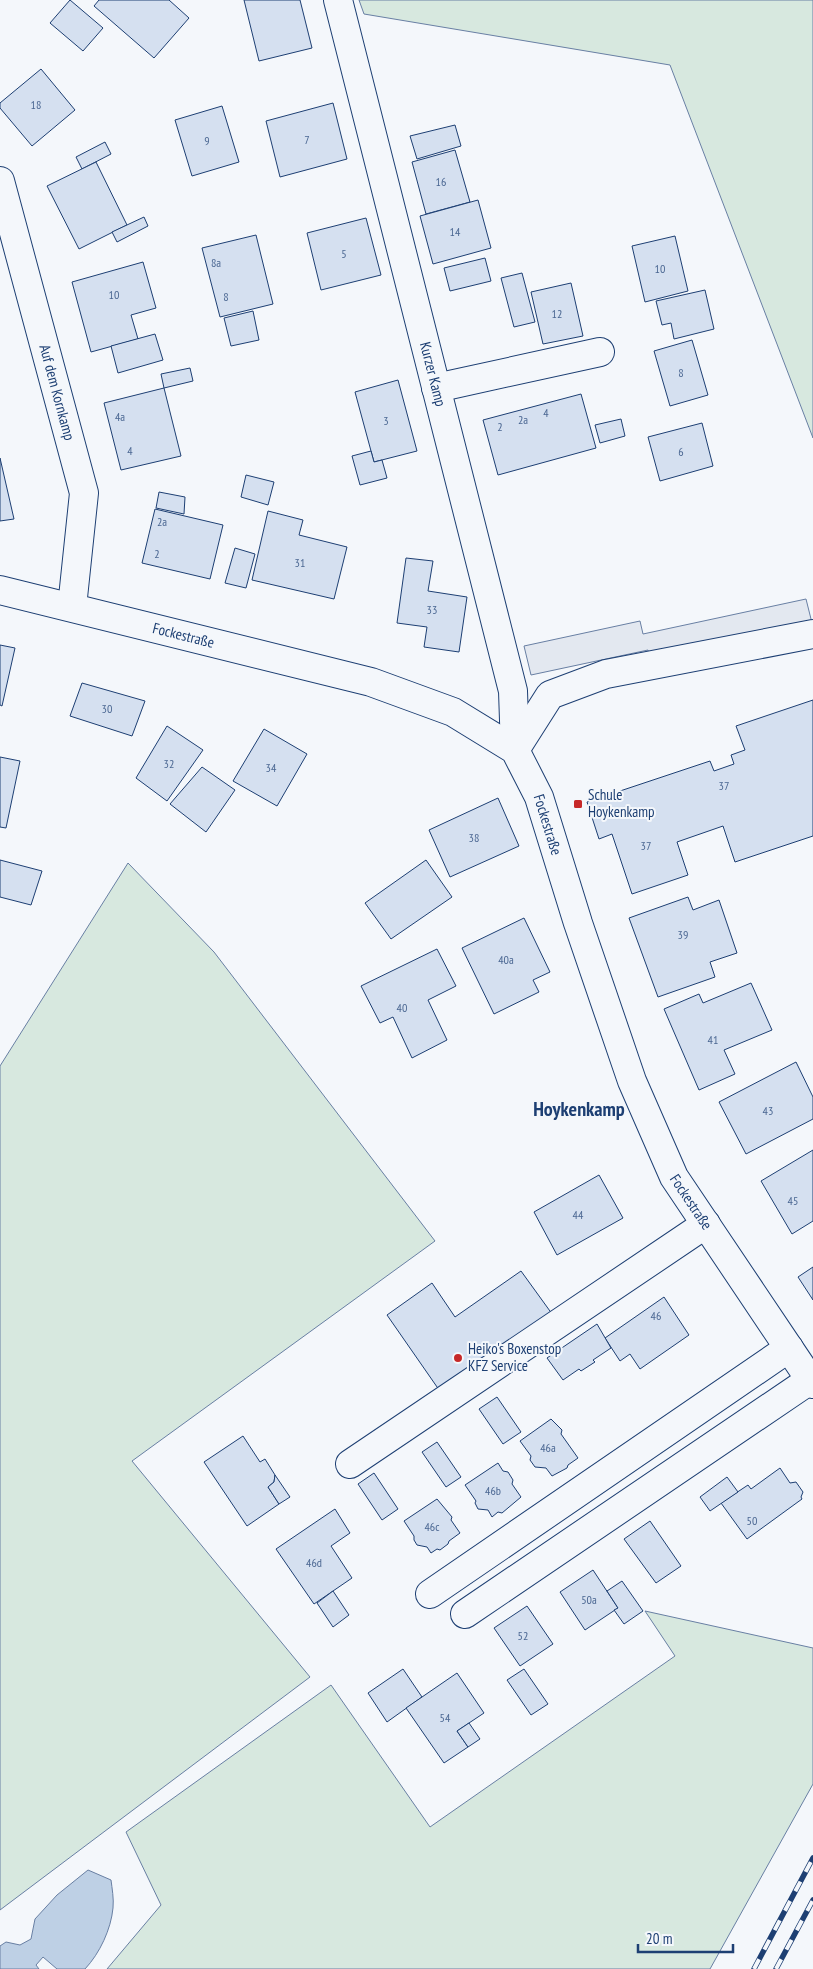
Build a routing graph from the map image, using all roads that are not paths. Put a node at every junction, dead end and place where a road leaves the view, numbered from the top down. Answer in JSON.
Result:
{"nodes":[{"id":1,"x":338,"y":0,"type":"edge"},
{"id":2,"x":0,"y":181,"type":"edge"},
{"id":3,"x":600,"y":352,"type":"dead end"},
{"id":4,"x":436,"y":388,"type":"junction"},
{"id":5,"x":0,"y":590,"type":"edge"},
{"id":6,"x":72,"y":607,"type":"junction"},
{"id":7,"x":813,"y":634,"type":"edge"},
{"id":8,"x":515,"y":750,"type":"junction"},
{"id":9,"x":706,"y":1224,"type":"junction"},
{"id":10,"x":789,"y":1348,"type":"junction"},
{"id":11,"x":812,"y":1382,"type":"edge"},
{"id":12,"x":350,"y":1464,"type":"dead end"},
{"id":13,"x":430,"y":1594,"type":"dead end"},
{"id":14,"x":465,"y":1614,"type":"dead end"}],
"edges":[{"from":1,"to":4,"type":"street","name":"Kurzer Kamp"},
{"from":2,"to":6,"type":"street","name":"Auf dem Kornkamp"},
{"from":3,"to":4,"type":"street"},
{"from":4,"to":8,"type":"street","name":"Kurzer Kamp"},
{"from":5,"to":6,"type":"street","name":"Fockestraße"},
{"from":6,"to":8,"type":"street","name":"Fockestraße"},
{"from":7,"to":8,"type":"street"},
{"from":8,"to":9,"type":"street","name":"Fockestraße"},
{"from":9,"to":10,"type":"street","name":"Fockestraße"},
{"from":9,"to":12,"type":"street"},
{"from":10,"to":11,"type":"street","name":"Fockestraße"},
{"from":10,"to":13,"type":"street"},
{"from":11,"to":14,"type":"street"}]}
